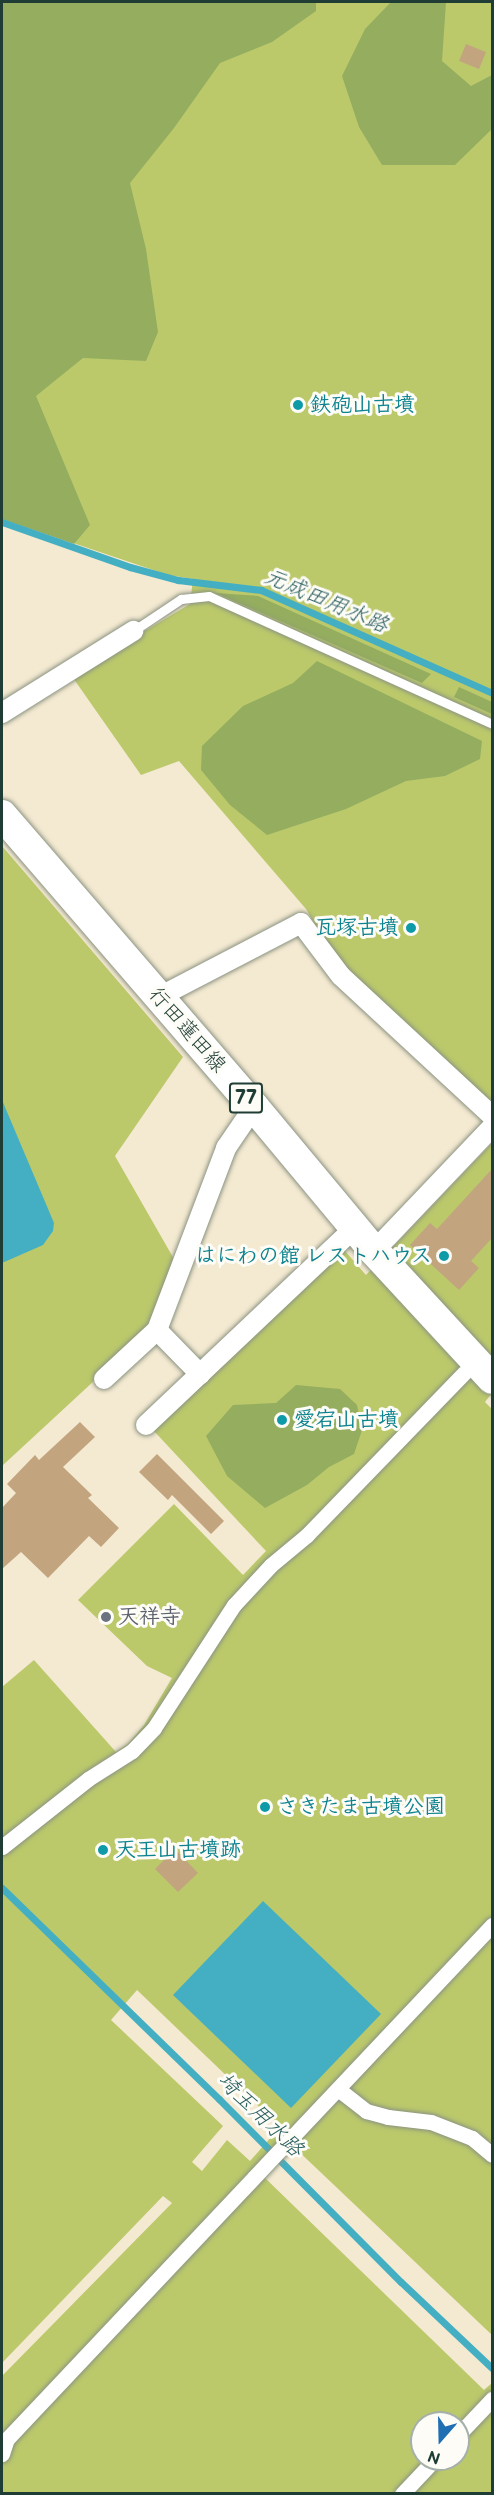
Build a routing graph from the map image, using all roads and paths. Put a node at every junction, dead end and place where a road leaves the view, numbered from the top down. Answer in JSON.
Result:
{"nodes":[{"id":1,"x":133,"y":631,"type":"joint"},
{"id":2,"x":2,"y":713,"type":"edge"},
{"id":3,"x":492,"y":724,"type":"edge"},
{"id":4,"x":2,"y":815,"type":"edge"},
{"id":5,"x":159,"y":997,"type":"junction"},
{"id":6,"x":254,"y":1107,"type":"junction"},
{"id":7,"x":492,"y":1116,"type":"edge"},
{"id":8,"x":492,"y":1127,"type":"edge"},
{"id":9,"x":354,"y":1228,"type":"junction"},
{"id":10,"x":374,"y":1251,"type":"junction"},
{"id":11,"x":157,"y":1330,"type":"junction"},
{"id":12,"x":481,"y":1368,"type":"edge"},
{"id":13,"x":200,"y":1374,"type":"junction"},
{"id":14,"x":105,"y":1379,"type":"dead end"},
{"id":15,"x":146,"y":1425,"type":"dead end"},
{"id":16,"x":2,"y":1847,"type":"edge"},
{"id":17,"x":492,"y":1925,"type":"edge"},
{"id":18,"x":338,"y":2089,"type":"junction"},
{"id":19,"x":492,"y":2155,"type":"edge"},
{"id":20,"x":492,"y":2399,"type":"edge"},
{"id":21,"x":470,"y":2422,"type":"edge"},
{"id":22,"x":2,"y":2454,"type":"edge"},
{"id":23,"x":423,"y":2471,"type":"edge"},
{"id":24,"x":402,"y":2493,"type":"edge"}],
"edges":[{"from":1,"to":2,"type":"street"},
{"from":1,"to":3,"type":"lane"},
{"from":4,"to":5,"type":"main road","name":"行田蓮田線","number":"77"},
{"from":5,"to":6,"type":"main road","name":"行田蓮田線","number":"77"},
{"from":5,"to":7,"type":"street"},
{"from":6,"to":9,"type":"main road","name":"行田蓮田線","number":"77"},
{"from":6,"to":11,"type":"street"},
{"from":8,"to":10,"type":"street"},
{"from":9,"to":10,"type":"main road","name":"行田蓮田線","number":"77"},
{"from":9,"to":13,"type":"street"},
{"from":10,"to":12,"type":"main road","name":"行田蓮田線","number":"77"},
{"from":11,"to":13,"type":"street"},
{"from":11,"to":14,"type":"street"},
{"from":12,"to":16,"type":"street"},
{"from":13,"to":15,"type":"street"},
{"from":17,"to":18,"type":"street"},
{"from":18,"to":19,"type":"street"},
{"from":18,"to":22,"type":"street"},
{"from":20,"to":21,"type":"street"},
{"from":23,"to":24,"type":"street"}]}
